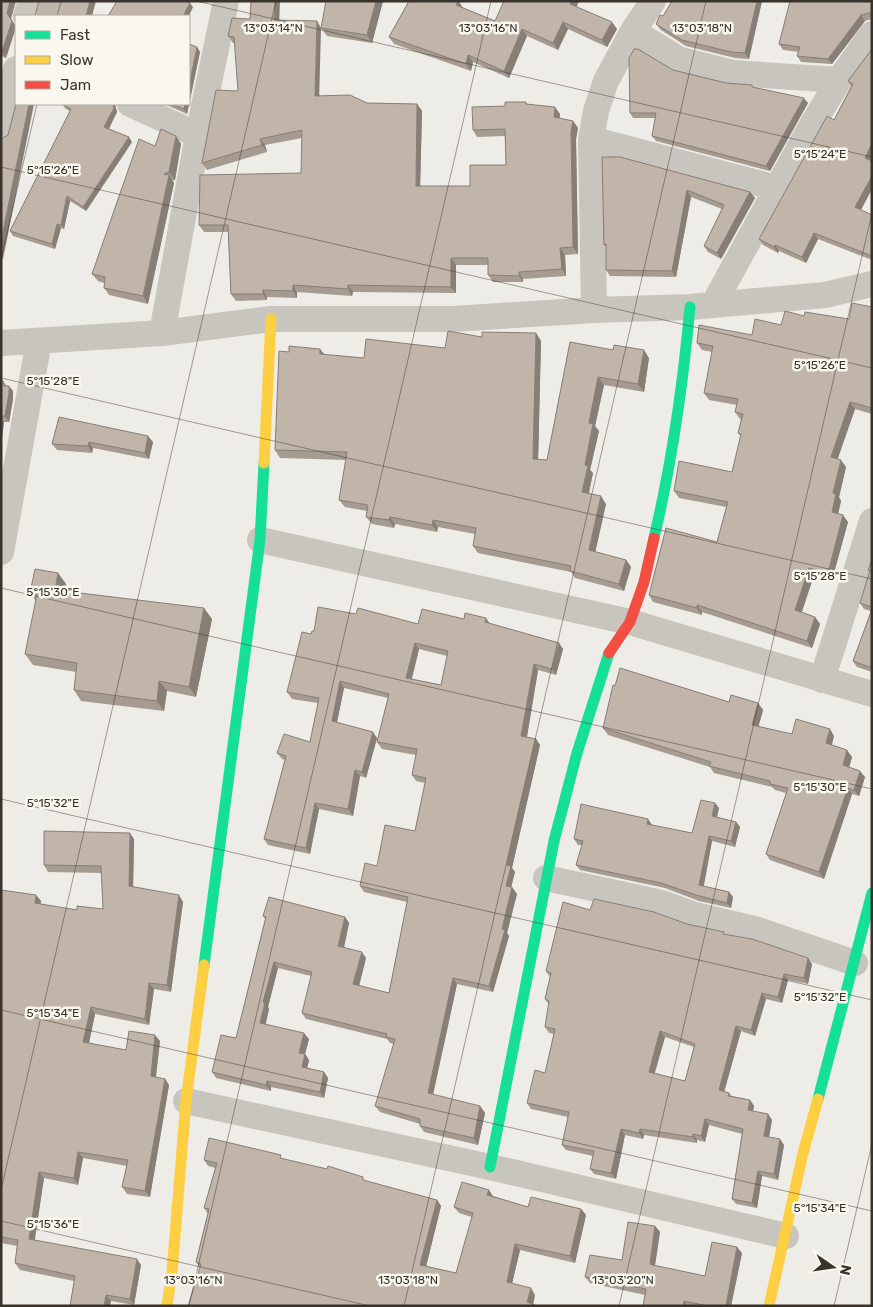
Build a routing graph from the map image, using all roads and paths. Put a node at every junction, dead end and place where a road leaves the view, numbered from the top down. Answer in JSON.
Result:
{"nodes":[{"id":1,"x":31,"y":1,"type":"edge"},
{"id":2,"x":226,"y":1,"type":"edge"},
{"id":3,"x":653,"y":1,"type":"edge"},
{"id":4,"x":26,"y":15,"type":"edge"},
{"id":5,"x":633,"y":31,"type":"junction"},
{"id":6,"x":872,"y":34,"type":"edge"},
{"id":7,"x":15,"y":73,"type":"edge"},
{"id":8,"x":839,"y":80,"type":"junction"},
{"id":9,"x":132,"y":105,"type":"edge"},
{"id":10,"x":1,"y":131,"type":"edge"},
{"id":11,"x":198,"y":135,"type":"junction"},
{"id":12,"x":591,"y":139,"type":"junction"},
{"id":13,"x":776,"y":188,"type":"junction"},
{"id":14,"x":872,"y":284,"type":"edge"},
{"id":15,"x":702,"y":306,"type":"junction"},
{"id":16,"x":594,"y":310,"type":"junction"},
{"id":17,"x":271,"y":319,"type":"junction"},
{"id":18,"x":162,"y":333,"type":"junction"},
{"id":19,"x":40,"y":341,"type":"junction"},
{"id":20,"x":1,"y":343,"type":"edge"},
{"id":21,"x":872,"y":521,"type":"edge"},
{"id":22,"x":260,"y":540,"type":"junction"},
{"id":23,"x":1,"y":552,"type":"edge"},
{"id":24,"x":630,"y":622,"type":"junction"},
{"id":25,"x":822,"y":680,"type":"junction"},
{"id":26,"x":872,"y":694,"type":"edge"},
{"id":27,"x":546,"y":878,"type":"junction"},
{"id":28,"x":872,"y":893,"type":"edge"},
{"id":29,"x":855,"y":963,"type":"junction"},
{"id":30,"x":186,"y":1101,"type":"junction"},
{"id":31,"x":490,"y":1167,"type":"junction"},
{"id":32,"x":786,"y":1236,"type":"junction"},
{"id":33,"x":167,"y":1306,"type":"edge"},
{"id":34,"x":769,"y":1306,"type":"edge"}],
"edges":[{"from":1,"to":4,"type":"street"},
{"from":2,"to":11,"type":"street"},
{"from":3,"to":5,"type":"street"},
{"from":5,"to":8,"type":"street"},
{"from":5,"to":12,"type":"street"},
{"from":6,"to":8,"type":"street"},
{"from":7,"to":10,"type":"street"},
{"from":8,"to":13,"type":"street"},
{"from":9,"to":11,"type":"street"},
{"from":11,"to":18,"type":"street"},
{"from":12,"to":13,"type":"street"},
{"from":12,"to":16,"type":"street"},
{"from":13,"to":15,"type":"street"},
{"from":14,"to":15,"type":"street"},
{"from":15,"to":16,"type":"street"},
{"from":15,"to":24,"type":"street"},
{"from":16,"to":17,"type":"street"},
{"from":17,"to":18,"type":"street"},
{"from":17,"to":22,"type":"street"},
{"from":18,"to":19,"type":"street"},
{"from":19,"to":20,"type":"street"},
{"from":19,"to":23,"type":"street"},
{"from":21,"to":25,"type":"street"},
{"from":22,"to":24,"type":"street"},
{"from":22,"to":30,"type":"street"},
{"from":24,"to":25,"type":"street"},
{"from":24,"to":27,"type":"street"},
{"from":25,"to":26,"type":"street"},
{"from":27,"to":29,"type":"street"},
{"from":27,"to":31,"type":"street"},
{"from":28,"to":29,"type":"street"},
{"from":29,"to":32,"type":"street"},
{"from":30,"to":31,"type":"street"},
{"from":30,"to":33,"type":"street"},
{"from":31,"to":32,"type":"street"},
{"from":32,"to":34,"type":"street"}]}
